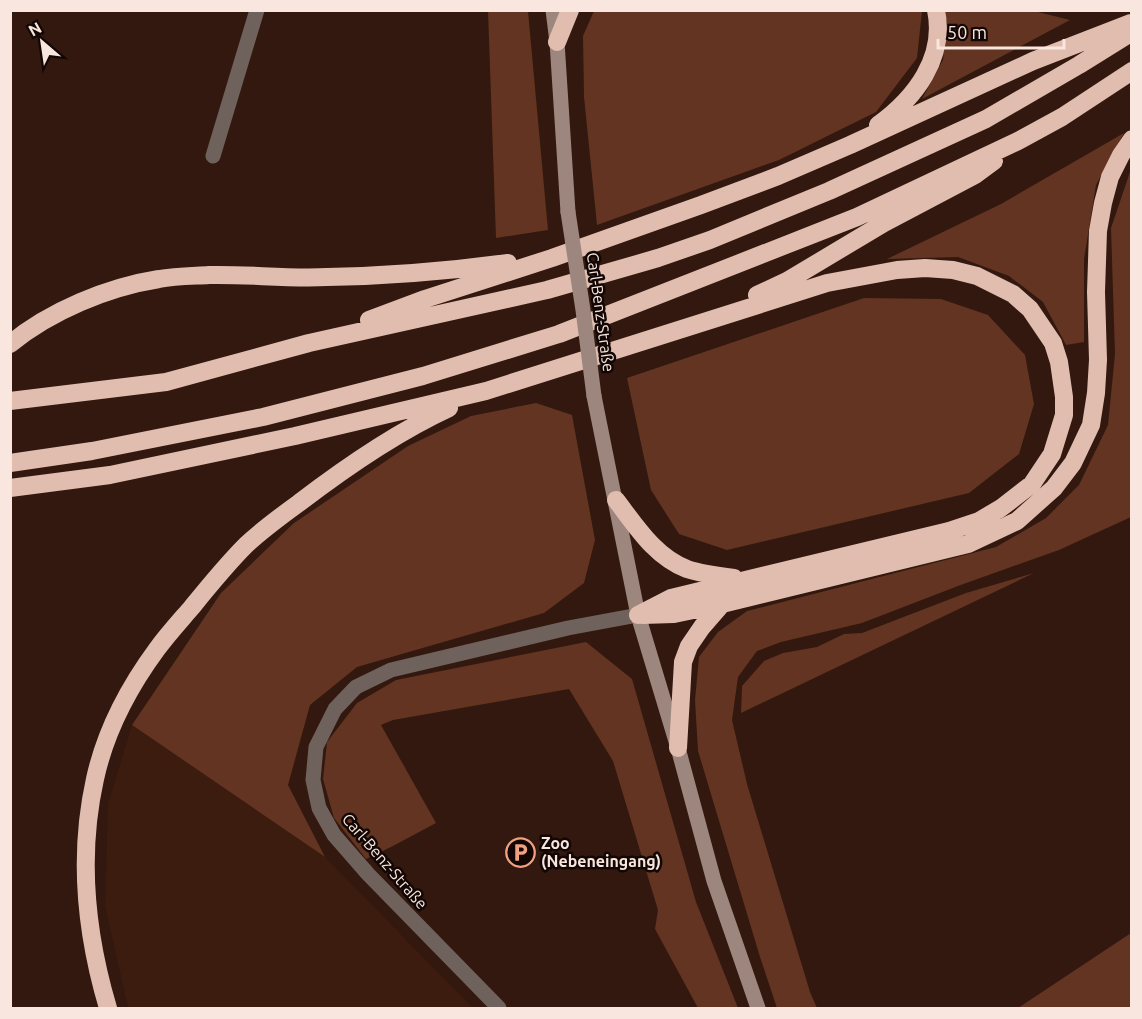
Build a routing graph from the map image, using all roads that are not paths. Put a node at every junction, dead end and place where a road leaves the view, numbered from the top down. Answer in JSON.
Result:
{"nodes":[{"id":1,"x":256,"y":10,"type":"edge"},
{"id":2,"x":553,"y":10,"type":"edge"},
{"id":3,"x":570,"y":10,"type":"edge"},
{"id":4,"x":936,"y":10,"type":"edge"},
{"id":5,"x":1131,"y":23,"type":"edge"},
{"id":6,"x":1131,"y":32,"type":"edge"},
{"id":7,"x":557,"y":42,"type":"junction"},
{"id":8,"x":1131,"y":71,"type":"edge"},
{"id":9,"x":1131,"y":139,"type":"edge"},
{"id":10,"x":1018,"y":141,"type":"junction"},
{"id":11,"x":850,"y":145,"type":"junction"},
{"id":12,"x":213,"y":156,"type":"dead end"},
{"id":13,"x":552,"y":258,"type":"junction"},
{"id":14,"x":696,"y":324,"type":"junction"},
{"id":15,"x":309,"y":343,"type":"junction"},
{"id":16,"x":10,"y":344,"type":"edge"},
{"id":17,"x":486,"y":391,"type":"junction"},
{"id":18,"x":10,"y":401,"type":"edge"},
{"id":19,"x":10,"y":463,"type":"edge"},
{"id":20,"x":10,"y":488,"type":"edge"},
{"id":21,"x":616,"y":500,"type":"junction"},
{"id":22,"x":744,"y":580,"type":"junction"},
{"id":23,"x":722,"y":604,"type":"junction"},
{"id":24,"x":638,"y":615,"type":"junction"},
{"id":25,"x":678,"y":748,"type":"junction"},
{"id":26,"x":108,"y":1008,"type":"edge"},
{"id":27,"x":499,"y":1008,"type":"edge"},
{"id":28,"x":758,"y":1008,"type":"edge"}],
"edges":[{"from":1,"to":12,"type":"street"},
{"from":2,"to":7,"type":"main road","name":"Carl-Benz-Straße"},
{"from":3,"to":7,"type":"highway"},
{"from":4,"to":11,"type":"highway"},
{"from":5,"to":11,"type":"highway"},
{"from":6,"to":15,"type":"highway"},
{"from":7,"to":21,"type":"main road","name":"Carl-Benz-Straße","bridge":true},
{"from":8,"to":10,"type":"highway"},
{"from":9,"to":23,"type":"highway"},
{"from":10,"to":14,"type":"highway"},
{"from":10,"to":19,"type":"highway"},
{"from":11,"to":13,"type":"highway"},
{"from":13,"to":15,"type":"highway"},
{"from":13,"to":16,"type":"highway"},
{"from":14,"to":17,"type":"highway"},
{"from":14,"to":22,"type":"highway"},
{"from":15,"to":18,"type":"highway"},
{"from":17,"to":20,"type":"highway"},
{"from":17,"to":26,"type":"highway"},
{"from":21,"to":22,"type":"highway"},
{"from":21,"to":24,"type":"main road","name":"Carl-Benz-Straße"},
{"from":22,"to":24,"type":"highway"},
{"from":23,"to":24,"type":"highway"},
{"from":23,"to":25,"type":"highway"},
{"from":24,"to":25,"type":"main road","name":"Carl-Benz-Straße"},
{"from":24,"to":27,"type":"street","name":"Carl-Benz-Straße"},
{"from":25,"to":28,"type":"main road","name":"Carl-Benz-Straße"}]}
